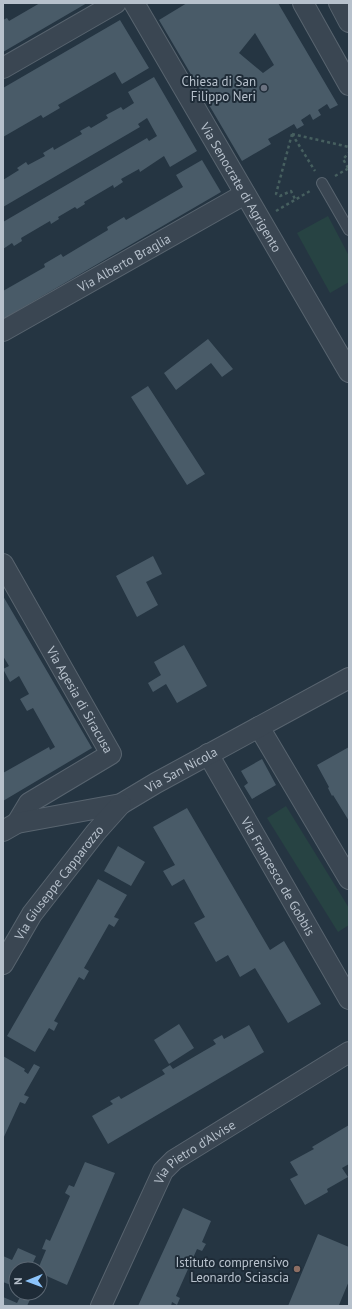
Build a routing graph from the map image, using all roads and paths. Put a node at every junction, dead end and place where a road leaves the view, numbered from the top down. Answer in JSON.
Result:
{"nodes":[{"id":1,"x":116,"y":3,"type":"edge"},
{"id":2,"x":134,"y":3,"type":"edge"},
{"id":3,"x":303,"y":3,"type":"edge"},
{"id":4,"x":339,"y":3,"type":"edge"},
{"id":5,"x":349,"y":22,"type":"edge"},
{"id":6,"x":3,"y":68,"type":"edge"},
{"id":7,"x":349,"y":85,"type":"edge"},
{"id":8,"x":292,"y":134,"type":"junction"},
{"id":9,"x":349,"y":147,"type":"edge"},
{"id":10,"x":349,"y":153,"type":"edge"},
{"id":11,"x":348,"y":168,"type":"edge"},
{"id":12,"x":322,"y":184,"type":"joint"},
{"id":13,"x":245,"y":194,"type":"junction"},
{"id":14,"x":295,"y":199,"type":"dead end"},
{"id":15,"x":349,"y":230,"type":"edge"},
{"id":16,"x":3,"y":331,"type":"edge"},
{"id":17,"x":349,"y":372,"type":"edge"},
{"id":18,"x":4,"y":568,"type":"edge"},
{"id":19,"x":349,"y":678,"type":"edge"},
{"id":20,"x":259,"y":727,"type":"junction"},
{"id":21,"x":208,"y":754,"type":"junction"},
{"id":22,"x":121,"y":804,"type":"junction"},
{"id":23,"x":10,"y":827,"type":"edge"},
{"id":24,"x":349,"y":879,"type":"edge"},
{"id":25,"x":3,"y":964,"type":"edge"},
{"id":26,"x":349,"y":999,"type":"edge"},
{"id":27,"x":349,"y":1052,"type":"edge"},
{"id":28,"x":101,"y":1306,"type":"edge"}],
"edges":[{"from":1,"to":6,"type":"street"},
{"from":2,"to":13,"type":"street","name":"Via Senocrate di Agrigento"},
{"from":3,"to":7,"type":"street"},
{"from":4,"to":5,"type":"street"},
{"from":8,"to":9,"type":"path"},
{"from":8,"to":12,"type":"path"},
{"from":8,"to":14,"type":"path"},
{"from":10,"to":11,"type":"path"},
{"from":12,"to":15,"type":"lane"},
{"from":13,"to":16,"type":"street","name":"Via Alberto Braglia"},
{"from":13,"to":17,"type":"street","name":"Via Senocrate di Agrigento"},
{"from":18,"to":23,"type":"street","name":"Via Agesia di Siracusa"},
{"from":19,"to":20,"type":"street","name":"Via San Nicola"},
{"from":20,"to":21,"type":"street","name":"Via San Nicola"},
{"from":20,"to":24,"type":"street"},
{"from":21,"to":22,"type":"street","name":"Via San Nicola"},
{"from":21,"to":26,"type":"street","name":"Via Francesco de Gobbis"},
{"from":22,"to":23,"type":"street","name":"Via San Nicola"},
{"from":22,"to":25,"type":"street","name":"Via Giuseppe Capparozzo"},
{"from":27,"to":28,"type":"street","name":"Via Pietro d'Alvise"}]}
